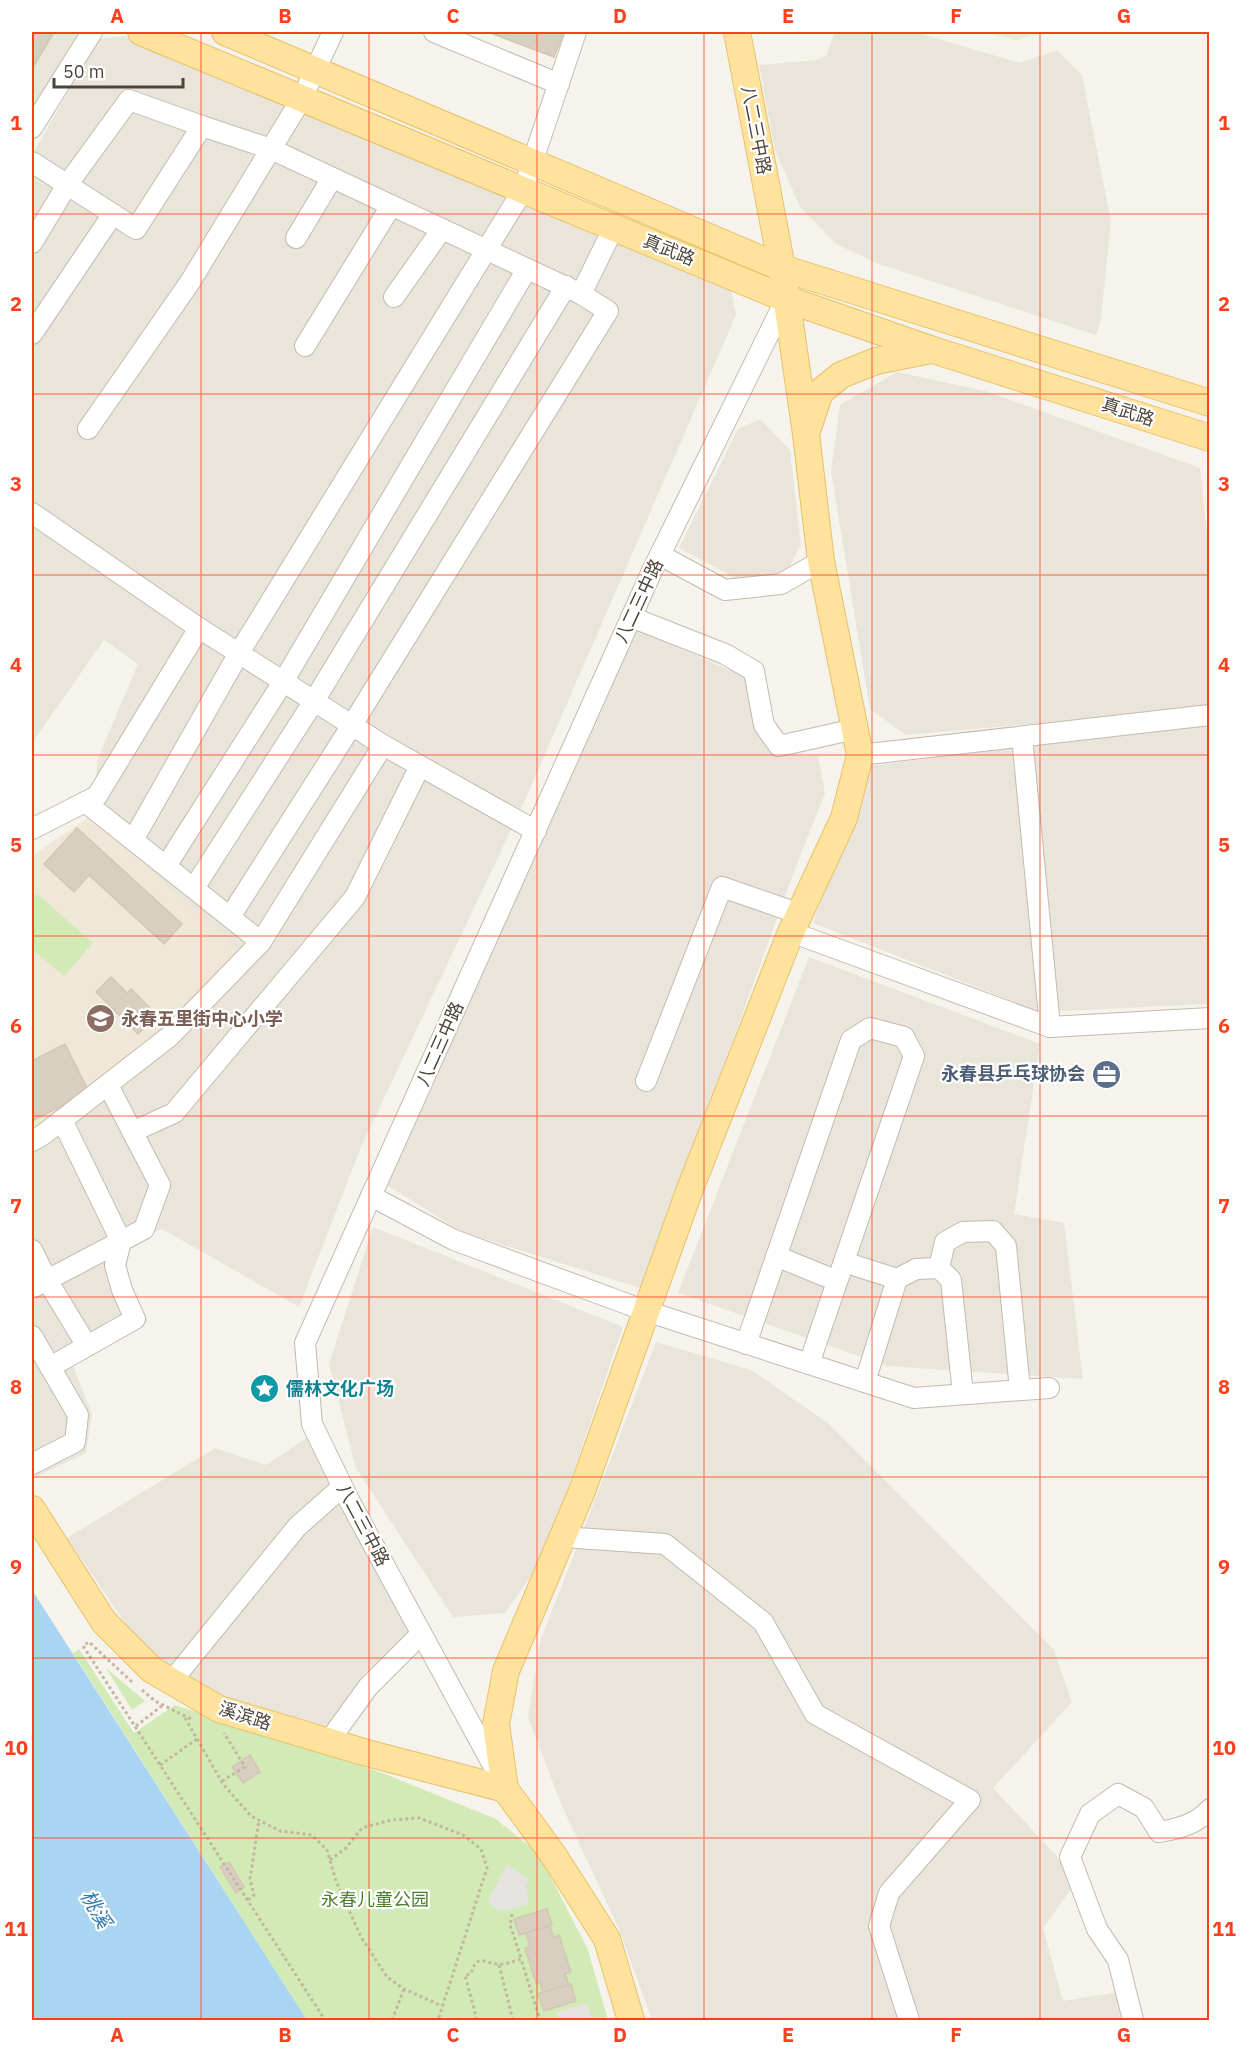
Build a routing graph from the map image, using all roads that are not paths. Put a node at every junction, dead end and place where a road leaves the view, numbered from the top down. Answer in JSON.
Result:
{"nodes":[{"id":1,"x":92,"y":32,"type":"edge"},
{"id":2,"x":141,"y":32,"type":"edge"},
{"id":3,"x":225,"y":32,"type":"edge"},
{"id":4,"x":333,"y":32,"type":"edge"},
{"id":5,"x":434,"y":32,"type":"edge"},
{"id":6,"x":576,"y":32,"type":"edge"},
{"id":7,"x":737,"y":32,"type":"edge"},
{"id":8,"x":315,"y":70,"type":"junction"},
{"id":9,"x":559,"y":84,"type":"junction"},
{"id":10,"x":302,"y":98,"type":"junction"},
{"id":11,"x":202,"y":126,"type":"junction"},
{"id":12,"x":32,"y":128,"type":"edge"},
{"id":13,"x":271,"y":149,"type":"junction"},
{"id":14,"x":32,"y":162,"type":"edge"},
{"id":15,"x":534,"y":163,"type":"junction"},
{"id":16,"x":332,"y":178,"type":"junction"},
{"id":17,"x":68,"y":185,"type":"junction"},
{"id":18,"x":523,"y":190,"type":"junction"},
{"id":19,"x":392,"y":206,"type":"junction"},
{"id":20,"x":113,"y":214,"type":"junction"},
{"id":21,"x":614,"y":227,"type":"junction"},
{"id":22,"x":442,"y":230,"type":"junction"},
{"id":23,"x":296,"y":238,"type":"dead end"},
{"id":24,"x":32,"y":243,"type":"edge"},
{"id":25,"x":486,"y":250,"type":"junction"},
{"id":26,"x":782,"y":268,"type":"junction"},
{"id":27,"x":527,"y":269,"type":"junction"},
{"id":28,"x":574,"y":290,"type":"junction"},
{"id":29,"x":394,"y":297,"type":"dead end"},
{"id":30,"x":786,"y":299,"type":"junction"},
{"id":31,"x":32,"y":334,"type":"edge"},
{"id":32,"x":305,"y":346,"type":"dead end"},
{"id":33,"x":933,"y":350,"type":"junction"},
{"id":34,"x":1209,"y":403,"type":"edge"},
{"id":35,"x":88,"y":429,"type":"dead end"},
{"id":36,"x":806,"y":434,"type":"junction"},
{"id":37,"x":1209,"y":438,"type":"edge"},
{"id":38,"x":32,"y":513,"type":"edge"},
{"id":39,"x":660,"y":555,"type":"junction"},
{"id":40,"x":821,"y":561,"type":"junction"},
{"id":41,"x":631,"y":618,"type":"junction"},
{"id":42,"x":199,"y":628,"type":"junction"},
{"id":43,"x":239,"y":653,"type":"junction"},
{"id":44,"x":283,"y":682,"type":"junction"},
{"id":45,"x":314,"y":701,"type":"junction"},
{"id":46,"x":1209,"y":715,"type":"edge"},
{"id":47,"x":352,"y":725,"type":"junction"},
{"id":48,"x":855,"y":729,"type":"junction"},
{"id":49,"x":1022,"y":737,"type":"junction"},
{"id":50,"x":383,"y":745,"type":"junction"},
{"id":51,"x":860,"y":755,"type":"junction"},
{"id":52,"x":420,"y":766,"type":"junction"},
{"id":53,"x":86,"y":802,"type":"junction"},
{"id":54,"x":32,"y":830,"type":"edge"},
{"id":55,"x":536,"y":831,"type":"junction"},
{"id":56,"x":133,"y":840,"type":"junction"},
{"id":57,"x":166,"y":866,"type":"junction"},
{"id":58,"x":194,"y":888,"type":"junction"},
{"id":59,"x":230,"y":917,"type":"junction"},
{"id":60,"x":796,"y":923,"type":"junction"},
{"id":61,"x":261,"y":942,"type":"junction"},
{"id":62,"x":1209,"y":1018,"type":"edge"},
{"id":63,"x":1050,"y":1027,"type":"junction"},
{"id":64,"x":646,"y":1081,"type":"dead end"},
{"id":65,"x":108,"y":1085,"type":"junction"},
{"id":66,"x":62,"y":1120,"type":"junction"},
{"id":67,"x":132,"y":1132,"type":"junction"},
{"id":68,"x":32,"y":1141,"type":"edge"},
{"id":69,"x":371,"y":1196,"type":"junction"},
{"id":70,"x":121,"y":1241,"type":"junction"},
{"id":71,"x":32,"y":1250,"type":"edge"},
{"id":72,"x":776,"y":1256,"type":"junction"},
{"id":73,"x":844,"y":1262,"type":"junction"},
{"id":74,"x":939,"y":1268,"type":"junction"},
{"id":75,"x":897,"y":1279,"type":"junction"},
{"id":76,"x":837,"y":1281,"type":"junction"},
{"id":77,"x":39,"y":1284,"type":"edge"},
{"id":78,"x":646,"y":1311,"type":"junction"},
{"id":79,"x":32,"y":1336,"type":"edge"},
{"id":80,"x":746,"y":1344,"type":"junction"},
{"id":81,"x":87,"y":1346,"type":"junction"},
{"id":82,"x":809,"y":1364,"type":"junction"},
{"id":83,"x":51,"y":1366,"type":"junction"},
{"id":84,"x":865,"y":1382,"type":"junction"},
{"id":85,"x":1049,"y":1388,"type":"dead end"},
{"id":86,"x":1020,"y":1390,"type":"junction"},
{"id":87,"x":963,"y":1394,"type":"junction"},
{"id":88,"x":32,"y":1464,"type":"edge"},
{"id":89,"x":342,"y":1487,"type":"junction"},
{"id":90,"x":32,"y":1509,"type":"edge"},
{"id":91,"x":563,"y":1537,"type":"junction"},
{"id":92,"x":422,"y":1635,"type":"junction"},
{"id":93,"x":178,"y":1699,"type":"junction"},
{"id":94,"x":328,"y":1741,"type":"junction"},
{"id":95,"x":505,"y":1789,"type":"junction"},
{"id":96,"x":1209,"y":1809,"type":"edge"},
{"id":97,"x":631,"y":2020,"type":"edge"},
{"id":98,"x":909,"y":2020,"type":"edge"},
{"id":99,"x":1133,"y":2020,"type":"edge"}],
"edges":[{"from":1,"to":12,"type":"street"},
{"from":2,"to":10,"type":"main road","name":"真武路"},
{"from":3,"to":8,"type":"main road","name":"真武路"},
{"from":4,"to":8,"type":"street"},
{"from":5,"to":9,"type":"street"},
{"from":6,"to":9,"type":"street"},
{"from":7,"to":26,"type":"main road","name":"八二三中路"},
{"from":8,"to":10,"type":"street"},
{"from":8,"to":15,"type":"main road","name":"真武路"},
{"from":9,"to":15,"type":"street"},
{"from":10,"to":13,"type":"street"},
{"from":10,"to":18,"type":"main road","name":"真武路"},
{"from":11,"to":13,"type":"street"},
{"from":11,"to":17,"type":"street"},
{"from":11,"to":20,"type":"street"},
{"from":13,"to":16,"type":"street"},
{"from":13,"to":35,"type":"street"},
{"from":14,"to":17,"type":"street"},
{"from":15,"to":18,"type":"street"},
{"from":15,"to":26,"type":"main road","name":"真武路"},
{"from":16,"to":19,"type":"street"},
{"from":16,"to":23,"type":"street"},
{"from":17,"to":20,"type":"street"},
{"from":17,"to":24,"type":"street"},
{"from":18,"to":21,"type":"main road","name":"真武路"},
{"from":18,"to":25,"type":"street"},
{"from":19,"to":22,"type":"street"},
{"from":19,"to":32,"type":"street"},
{"from":20,"to":31,"type":"street"},
{"from":21,"to":28,"type":"street"},
{"from":21,"to":30,"type":"main road","name":"真武路"},
{"from":22,"to":25,"type":"street"},
{"from":22,"to":29,"type":"street"},
{"from":25,"to":27,"type":"street"},
{"from":25,"to":43,"type":"street"},
{"from":26,"to":30,"type":"main road","name":"八二三中路"},
{"from":26,"to":34,"type":"main road","name":"真武路"},
{"from":27,"to":28,"type":"street"},
{"from":27,"to":44,"type":"street"},
{"from":28,"to":45,"type":"street"},
{"from":28,"to":47,"type":"street"},
{"from":30,"to":33,"type":"main road","name":"真武路"},
{"from":30,"to":36,"type":"main road","name":"八二三中路"},
{"from":30,"to":39,"type":"street","name":"八二三中路"},
{"from":33,"to":36,"type":"main road"},
{"from":33,"to":37,"type":"main road","name":"真武路"},
{"from":36,"to":40,"type":"main road","name":"八二三中路"},
{"from":38,"to":42,"type":"street"},
{"from":39,"to":40,"type":"street"},
{"from":39,"to":41,"type":"street","name":"八二三中路"},
{"from":40,"to":48,"type":"main road","name":"八二三中路"},
{"from":41,"to":48,"type":"street"},
{"from":41,"to":55,"type":"street","name":"八二三中路"},
{"from":42,"to":43,"type":"street"},
{"from":42,"to":53,"type":"street"},
{"from":43,"to":44,"type":"street"},
{"from":43,"to":56,"type":"street"},
{"from":44,"to":45,"type":"street"},
{"from":44,"to":57,"type":"street"},
{"from":45,"to":47,"type":"street"},
{"from":45,"to":58,"type":"street"},
{"from":46,"to":49,"type":"street"},
{"from":47,"to":50,"type":"street"},
{"from":47,"to":59,"type":"street"},
{"from":48,"to":51,"type":"main road","name":"八二三中路"},
{"from":49,"to":51,"type":"street"},
{"from":49,"to":63,"type":"street"},
{"from":50,"to":52,"type":"street"},
{"from":50,"to":61,"type":"street"},
{"from":51,"to":60,"type":"main road","name":"八二三中路"},
{"from":52,"to":55,"type":"street"},
{"from":52,"to":67,"type":"street"},
{"from":53,"to":54,"type":"street"},
{"from":53,"to":56,"type":"street"},
{"from":55,"to":69,"type":"street","name":"八二三中路"},
{"from":56,"to":57,"type":"street"},
{"from":57,"to":58,"type":"street"},
{"from":58,"to":59,"type":"street"},
{"from":59,"to":61,"type":"street"},
{"from":60,"to":63,"type":"street"},
{"from":60,"to":64,"type":"street"},
{"from":60,"to":78,"type":"main road","name":"八二三中路"},
{"from":61,"to":65,"type":"street"},
{"from":62,"to":63,"type":"street"},
{"from":65,"to":66,"type":"street"},
{"from":65,"to":67,"type":"street"},
{"from":66,"to":68,"type":"street"},
{"from":66,"to":70,"type":"street"},
{"from":67,"to":70,"type":"street"},
{"from":69,"to":78,"type":"street"},
{"from":69,"to":89,"type":"street","name":"八二三中路"},
{"from":70,"to":77,"type":"street"},
{"from":70,"to":81,"type":"street"},
{"from":71,"to":77,"type":"street"},
{"from":72,"to":73,"type":"street"},
{"from":72,"to":76,"type":"street"},
{"from":72,"to":80,"type":"street"},
{"from":73,"to":75,"type":"street"},
{"from":73,"to":76,"type":"street"},
{"from":74,"to":75,"type":"street"},
{"from":74,"to":86,"type":"street"},
{"from":74,"to":87,"type":"street"},
{"from":75,"to":84,"type":"street"},
{"from":76,"to":82,"type":"street"},
{"from":77,"to":81,"type":"street"},
{"from":78,"to":80,"type":"street"},
{"from":78,"to":91,"type":"main road","name":"八二三中路"},
{"from":79,"to":83,"type":"street"},
{"from":80,"to":82,"type":"street"},
{"from":81,"to":83,"type":"street"},
{"from":82,"to":84,"type":"street"},
{"from":83,"to":88,"type":"street"},
{"from":84,"to":87,"type":"street"},
{"from":85,"to":86,"type":"street"},
{"from":86,"to":87,"type":"street"},
{"from":89,"to":92,"type":"street","name":"八二三中路"},
{"from":89,"to":93,"type":"street"},
{"from":90,"to":93,"type":"main road","name":"溪滨路"},
{"from":91,"to":95,"type":"main road","name":"八二三中路"},
{"from":91,"to":98,"type":"street"},
{"from":92,"to":94,"type":"street"},
{"from":92,"to":95,"type":"street","name":"八二三中路"},
{"from":93,"to":94,"type":"main road","name":"溪滨路"},
{"from":94,"to":95,"type":"main road","name":"溪滨路"},
{"from":95,"to":97,"type":"main road","name":"八二三中路"},
{"from":96,"to":99,"type":"street"}]}
